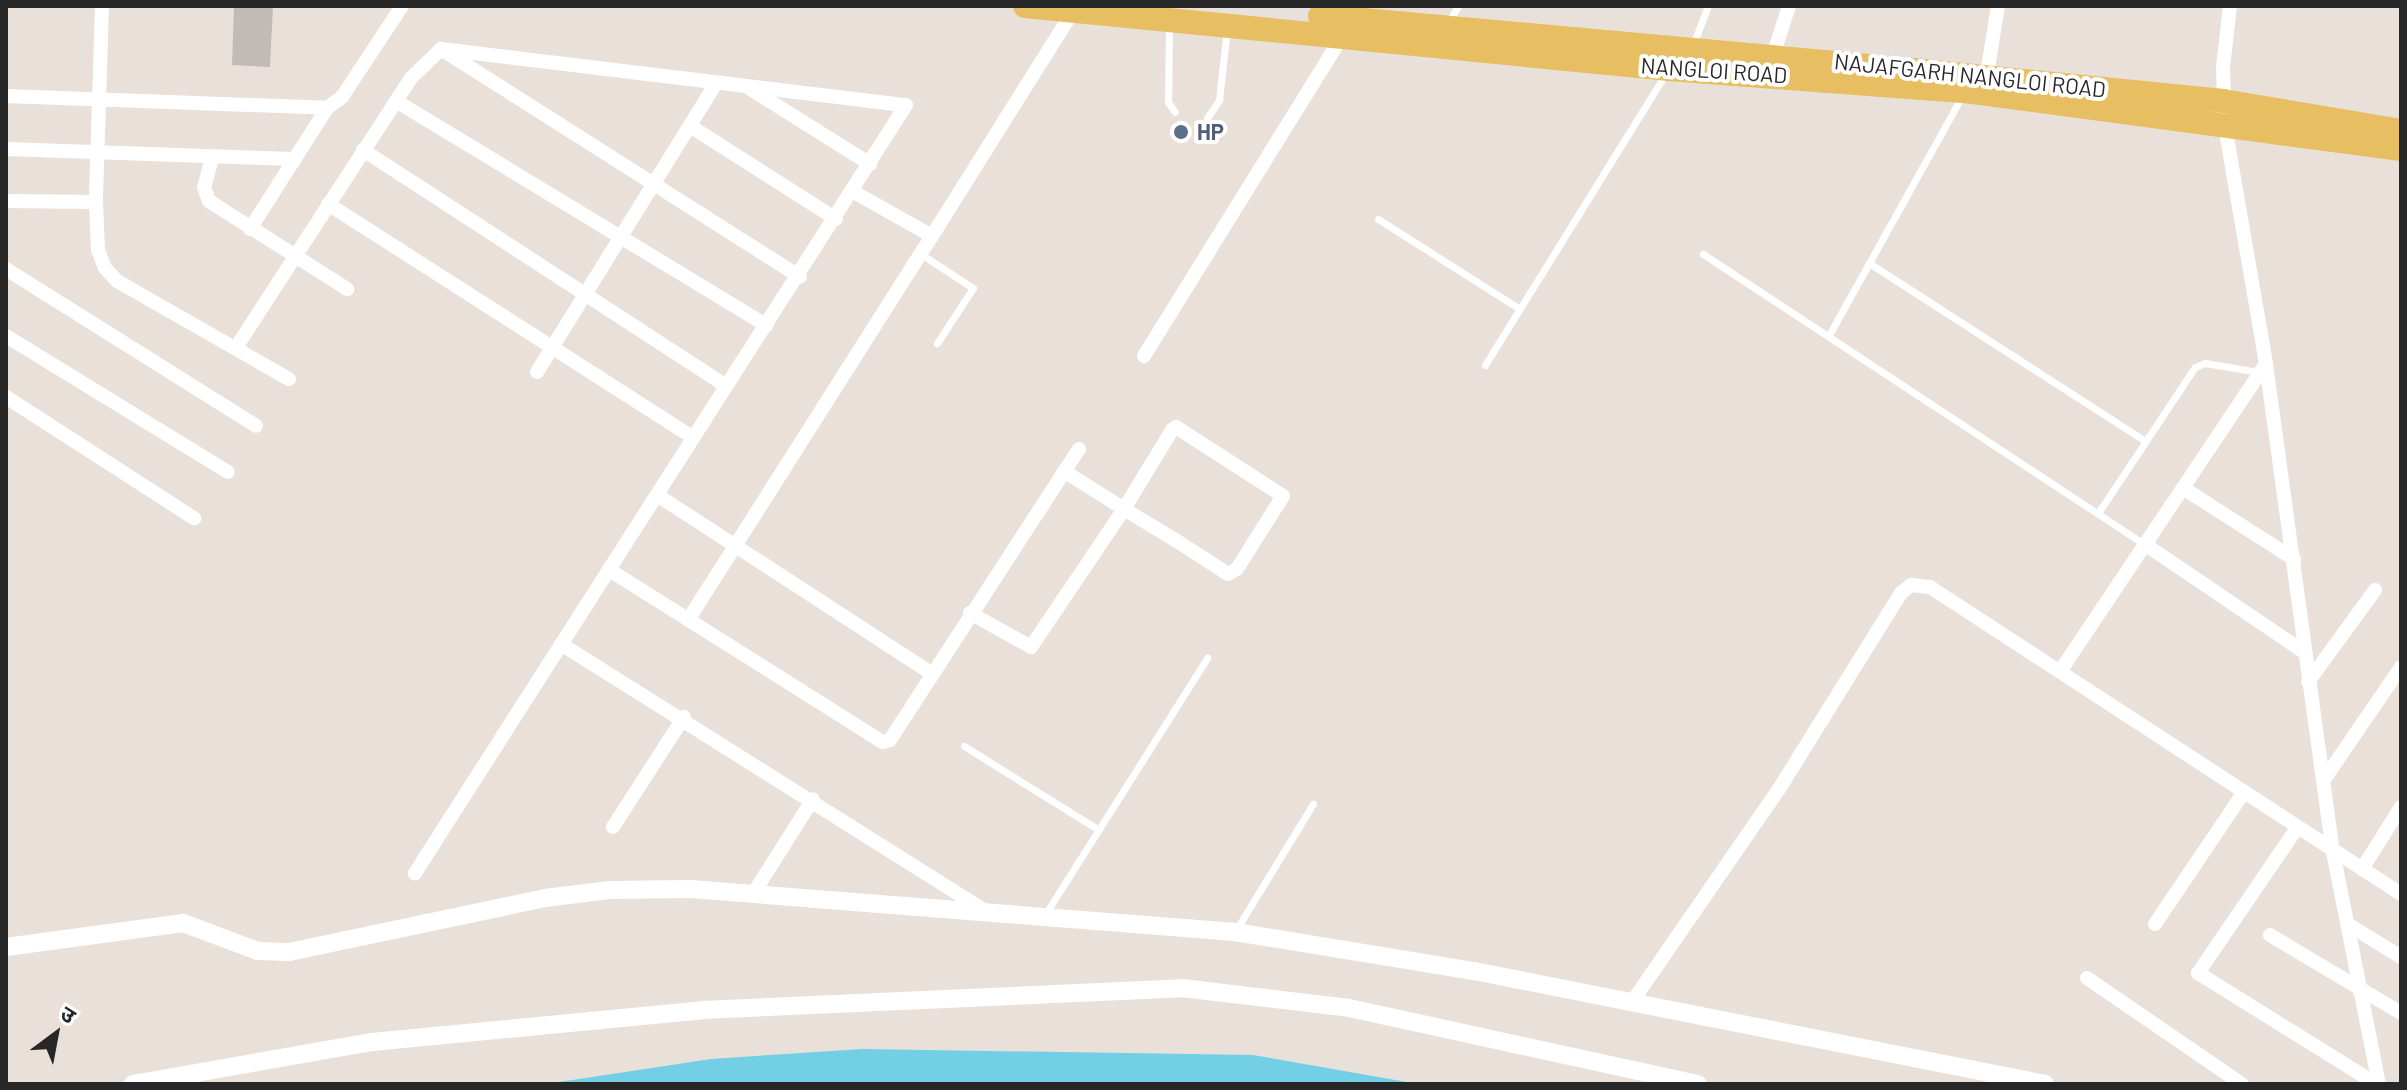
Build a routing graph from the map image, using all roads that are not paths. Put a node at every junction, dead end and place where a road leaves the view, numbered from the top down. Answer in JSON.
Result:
{"nodes":[{"id":1,"x":102,"y":6,"type":"edge"},
{"id":2,"x":402,"y":6,"type":"edge"},
{"id":3,"x":1025,"y":6,"type":"edge"},
{"id":4,"x":1202,"y":6,"type":"edge"},
{"id":5,"x":1708,"y":6,"type":"edge"},
{"id":6,"x":1789,"y":6,"type":"edge"},
{"id":7,"x":1998,"y":6,"type":"edge"},
{"id":8,"x":2230,"y":6,"type":"edge"},
{"id":9,"x":1073,"y":11,"type":"junction"},
{"id":10,"x":1127,"y":11,"type":"edge"},
{"id":11,"x":1452,"y":16,"type":"edge"},
{"id":12,"x":1170,"y":18,"type":"junction"},
{"id":13,"x":1228,"y":23,"type":"junction"},
{"id":14,"x":1343,"y":35,"type":"junction"},
{"id":15,"x":441,"y":49,"type":"junction"},
{"id":16,"x":1691,"y":49,"type":"junction"},
{"id":17,"x":1771,"y":65,"type":"junction"},
{"id":18,"x":1669,"y":69,"type":"junction"},
{"id":19,"x":1987,"y":74,"type":"junction"},
{"id":20,"x":716,"y":83,"type":"junction"},
{"id":21,"x":746,"y":86,"type":"junction"},
{"id":22,"x":1965,"y":91,"type":"junction"},
{"id":23,"x":6,"y":96,"type":"edge"},
{"id":24,"x":98,"y":101,"type":"junction"},
{"id":25,"x":396,"y":101,"type":"junction"},
{"id":26,"x":2223,"y":101,"type":"junction"},
{"id":27,"x":327,"y":108,"type":"junction"},
{"id":28,"x":1175,"y":112,"type":"dead end"},
{"id":29,"x":1207,"y":118,"type":"dead end"},
{"id":30,"x":690,"y":126,"type":"junction"},
{"id":31,"x":2225,"y":126,"type":"junction"},
{"id":32,"x":2401,"y":131,"type":"edge"},
{"id":33,"x":6,"y":149,"type":"edge"},
{"id":34,"x":2401,"y":149,"type":"edge"},
{"id":35,"x":363,"y":150,"type":"junction"},
{"id":36,"x":95,"y":152,"type":"junction"},
{"id":37,"x":212,"y":158,"type":"junction"},
{"id":38,"x":295,"y":159,"type":"junction"},
{"id":39,"x":870,"y":164,"type":"junction"},
{"id":40,"x":653,"y":183,"type":"junction"},
{"id":41,"x":852,"y":191,"type":"junction"},
{"id":42,"x":6,"y":201,"type":"edge"},
{"id":43,"x":96,"y":202,"type":"junction"},
{"id":44,"x":328,"y":204,"type":"junction"},
{"id":45,"x":836,"y":219,"type":"junction"},
{"id":46,"x":1378,"y":219,"type":"dead end"},
{"id":47,"x":250,"y":229,"type":"junction"},
{"id":48,"x":932,"y":236,"type":"junction"},
{"id":49,"x":621,"y":237,"type":"junction"},
{"id":50,"x":921,"y":254,"type":"junction"},
{"id":51,"x":1703,"y":254,"type":"dead end"},
{"id":52,"x":295,"y":256,"type":"junction"},
{"id":53,"x":1869,"y":263,"type":"junction"},
{"id":54,"x":6,"y":269,"type":"edge"},
{"id":55,"x":800,"y":277,"type":"junction"},
{"id":56,"x":347,"y":289,"type":"dead end"},
{"id":57,"x":586,"y":294,"type":"junction"},
{"id":58,"x":1520,"y":309,"type":"junction"},
{"id":59,"x":766,"y":325,"type":"junction"},
{"id":60,"x":1829,"y":335,"type":"junction"},
{"id":61,"x":6,"y":336,"type":"edge"},
{"id":62,"x":937,"y":343,"type":"dead end"},
{"id":63,"x":237,"y":346,"type":"junction"},
{"id":64,"x":554,"y":346,"type":"junction"},
{"id":65,"x":1144,"y":356,"type":"dead end"},
{"id":66,"x":1485,"y":365,"type":"dead end"},
{"id":67,"x":2264,"y":368,"type":"junction"},
{"id":68,"x":537,"y":372,"type":"dead end"},
{"id":69,"x":289,"y":379,"type":"dead end"},
{"id":70,"x":726,"y":386,"type":"junction"},
{"id":71,"x":6,"y":397,"type":"edge"},
{"id":72,"x":256,"y":426,"type":"dead end"},
{"id":73,"x":693,"y":437,"type":"junction"},
{"id":74,"x":2145,"y":441,"type":"junction"},
{"id":75,"x":1079,"y":449,"type":"dead end"},
{"id":76,"x":1064,"y":471,"type":"junction"},
{"id":77,"x":228,"y":472,"type":"dead end"},
{"id":78,"x":2183,"y":488,"type":"junction"},
{"id":79,"x":657,"y":495,"type":"junction"},
{"id":80,"x":1124,"y":509,"type":"junction"},
{"id":81,"x":2098,"y":513,"type":"junction"},
{"id":82,"x":194,"y":518,"type":"dead end"},
{"id":83,"x":2146,"y":545,"type":"junction"},
{"id":84,"x":733,"y":546,"type":"junction"},
{"id":85,"x":2294,"y":559,"type":"junction"},
{"id":86,"x":611,"y":571,"type":"junction"},
{"id":87,"x":2375,"y":590,"type":"dead end"},
{"id":88,"x":970,"y":613,"type":"junction"},
{"id":89,"x":690,"y":617,"type":"junction"},
{"id":90,"x":561,"y":644,"type":"junction"},
{"id":91,"x":2304,"y":652,"type":"junction"},
{"id":92,"x":1207,"y":658,"type":"dead end"},
{"id":93,"x":2401,"y":667,"type":"edge"},
{"id":94,"x":2061,"y":670,"type":"junction"},
{"id":95,"x":930,"y":672,"type":"junction"},
{"id":96,"x":2308,"y":682,"type":"junction"},
{"id":97,"x":684,"y":717,"type":"junction"},
{"id":98,"x":964,"y":746,"type":"dead end"},
{"id":99,"x":2323,"y":781,"type":"junction"},
{"id":100,"x":2244,"y":792,"type":"junction"},
{"id":101,"x":813,"y":799,"type":"junction"},
{"id":102,"x":1313,"y":804,"type":"dead end"},
{"id":103,"x":2401,"y":807,"type":"edge"},
{"id":104,"x":613,"y":827,"type":"dead end"},
{"id":105,"x":2297,"y":828,"type":"junction"},
{"id":106,"x":1099,"y":830,"type":"junction"},
{"id":107,"x":2333,"y":852,"type":"junction"},
{"id":108,"x":2362,"y":869,"type":"junction"},
{"id":109,"x":415,"y":873,"type":"dead end"},
{"id":110,"x":753,"y":894,"type":"junction"},
{"id":111,"x":2401,"y":894,"type":"edge"},
{"id":112,"x":989,"y":913,"type":"junction"},
{"id":113,"x":1046,"y":913,"type":"junction"},
{"id":114,"x":2155,"y":924,"type":"dead end"},
{"id":115,"x":2349,"y":925,"type":"junction"},
{"id":116,"x":1235,"y":932,"type":"junction"},
{"id":117,"x":2270,"y":935,"type":"dead end"},
{"id":118,"x":6,"y":947,"type":"edge"},
{"id":119,"x":2401,"y":957,"type":"edge"},
{"id":120,"x":2087,"y":978,"type":"dead end"},
{"id":121,"x":2360,"y":988,"type":"junction"},
{"id":122,"x":1632,"y":1002,"type":"junction"},
{"id":123,"x":2401,"y":1013,"type":"edge"},
{"id":124,"x":133,"y":1084,"type":"edge"},
{"id":125,"x":1698,"y":1084,"type":"edge"},
{"id":126,"x":2045,"y":1084,"type":"edge"},
{"id":127,"x":2242,"y":1084,"type":"edge"},
{"id":128,"x":2377,"y":1084,"type":"edge"}],
"edges":[{"from":1,"to":24,"type":"street"},
{"from":2,"to":27,"type":"street"},
{"from":3,"to":9,"type":"main road","name":"NANGLOI ROAD"},
{"from":4,"to":11,"type":"main road","name":"NAJAFGARH NANGLOI ROAD"},
{"from":5,"to":16,"type":"lane"},
{"from":6,"to":17,"type":"street"},
{"from":7,"to":19,"type":"street"},
{"from":8,"to":26,"type":"street"},
{"from":9,"to":10,"type":"main road","name":"NANGLOI ROAD"},
{"from":9,"to":48,"type":"street"},
{"from":10,"to":12,"type":"main road","name":"NANGLOI ROAD"},
{"from":11,"to":16,"type":"main road","name":"NAJAFGARH NANGLOI ROAD"},
{"from":12,"to":13,"type":"main road","name":"NANGLOI ROAD"},
{"from":12,"to":28,"type":"lane"},
{"from":13,"to":14,"type":"main road","name":"NANGLOI ROAD"},
{"from":13,"to":29,"type":"lane"},
{"from":14,"to":18,"type":"main road","name":"NANGLOI ROAD"},
{"from":14,"to":65,"type":"street"},
{"from":15,"to":20,"type":"street"},
{"from":15,"to":25,"type":"street"},
{"from":15,"to":40,"type":"street"},
{"from":16,"to":17,"type":"main road","name":"NAJAFGARH NANGLOI ROAD"},
{"from":17,"to":18,"type":"main road","name":"NANGLOI ROAD"},
{"from":17,"to":19,"type":"main road","name":"NAJAFGARH NANGLOI ROAD"},
{"from":17,"to":22,"type":"main road","name":"NANGLOI ROAD"},
{"from":18,"to":58,"type":"lane"},
{"from":19,"to":26,"type":"main road","name":"NAJAFGARH NANGLOI ROAD"},
{"from":20,"to":21,"type":"street"},
{"from":20,"to":30,"type":"street"},
{"from":21,"to":39,"type":"street"},
{"from":21,"to":39,"type":"street"},
{"from":22,"to":31,"type":"main road","name":"NANGLOI ROAD"},
{"from":22,"to":53,"type":"lane"},
{"from":23,"to":24,"type":"street"},
{"from":24,"to":27,"type":"street"},
{"from":24,"to":36,"type":"street"},
{"from":25,"to":35,"type":"street"},
{"from":25,"to":49,"type":"street"},
{"from":26,"to":31,"type":"street"},
{"from":26,"to":32,"type":"main road","name":"NAJAFGARH NANGLOI ROAD"},
{"from":27,"to":38,"type":"street"},
{"from":30,"to":40,"type":"street"},
{"from":30,"to":45,"type":"street"},
{"from":31,"to":34,"type":"main road","name":"NANGLOI ROAD"},
{"from":31,"to":67,"type":"street"},
{"from":33,"to":36,"type":"street"},
{"from":35,"to":44,"type":"street"},
{"from":35,"to":57,"type":"street"},
{"from":36,"to":37,"type":"street"},
{"from":36,"to":43,"type":"street"},
{"from":37,"to":38,"type":"street"},
{"from":37,"to":47,"type":"street"},
{"from":38,"to":47,"type":"street"},
{"from":39,"to":41,"type":"street"},
{"from":40,"to":49,"type":"street"},
{"from":40,"to":55,"type":"street"},
{"from":41,"to":45,"type":"street"},
{"from":41,"to":48,"type":"street"},
{"from":42,"to":43,"type":"street"},
{"from":43,"to":63,"type":"street"},
{"from":44,"to":52,"type":"street"},
{"from":44,"to":64,"type":"street"},
{"from":45,"to":55,"type":"street"},
{"from":46,"to":58,"type":"lane"},
{"from":47,"to":52,"type":"street"},
{"from":48,"to":50,"type":"street"},
{"from":49,"to":57,"type":"street"},
{"from":49,"to":59,"type":"street"},
{"from":50,"to":62,"type":"lane"},
{"from":50,"to":84,"type":"street"},
{"from":51,"to":60,"type":"lane"},
{"from":52,"to":56,"type":"street"},
{"from":52,"to":63,"type":"street"},
{"from":53,"to":60,"type":"lane"},
{"from":53,"to":74,"type":"lane"},
{"from":54,"to":72,"type":"street"},
{"from":55,"to":59,"type":"street"},
{"from":57,"to":64,"type":"street"},
{"from":57,"to":70,"type":"street"},
{"from":58,"to":66,"type":"lane"},
{"from":59,"to":70,"type":"street"},
{"from":60,"to":81,"type":"lane"},
{"from":61,"to":77,"type":"street"},
{"from":63,"to":69,"type":"street"},
{"from":64,"to":68,"type":"street"},
{"from":64,"to":73,"type":"street"},
{"from":67,"to":74,"type":"lane"},
{"from":67,"to":78,"type":"street"},
{"from":67,"to":85,"type":"street"},
{"from":70,"to":73,"type":"street"},
{"from":71,"to":82,"type":"street"},
{"from":73,"to":79,"type":"street"},
{"from":74,"to":81,"type":"lane"},
{"from":75,"to":76,"type":"street"},
{"from":76,"to":80,"type":"street"},
{"from":76,"to":88,"type":"street"},
{"from":78,"to":83,"type":"street"},
{"from":78,"to":85,"type":"street"},
{"from":79,"to":84,"type":"street"},
{"from":79,"to":86,"type":"street"},
{"from":80,"to":80,"type":"street"},
{"from":80,"to":88,"type":"street"},
{"from":81,"to":83,"type":"lane"},
{"from":83,"to":91,"type":"street"},
{"from":83,"to":94,"type":"street"},
{"from":84,"to":89,"type":"street"},
{"from":84,"to":95,"type":"street"},
{"from":85,"to":91,"type":"street"},
{"from":86,"to":89,"type":"street"},
{"from":86,"to":90,"type":"street"},
{"from":87,"to":96,"type":"street"},
{"from":88,"to":95,"type":"street"},
{"from":89,"to":95,"type":"street"},
{"from":90,"to":97,"type":"street"},
{"from":90,"to":109,"type":"street"},
{"from":91,"to":96,"type":"street"},
{"from":92,"to":106,"type":"lane"},
{"from":93,"to":99,"type":"street"},
{"from":94,"to":100,"type":"street"},
{"from":94,"to":122,"type":"street"},
{"from":96,"to":99,"type":"street"},
{"from":97,"to":101,"type":"street"},
{"from":97,"to":104,"type":"street"},
{"from":98,"to":106,"type":"lane"},
{"from":99,"to":107,"type":"street"},
{"from":100,"to":105,"type":"street"},
{"from":100,"to":114,"type":"street"},
{"from":101,"to":110,"type":"street"},
{"from":101,"to":112,"type":"street"},
{"from":102,"to":116,"type":"lane"},
{"from":103,"to":108,"type":"street"},
{"from":105,"to":107,"type":"street"},
{"from":105,"to":128,"type":"street"},
{"from":106,"to":113,"type":"lane"},
{"from":107,"to":108,"type":"street"},
{"from":107,"to":115,"type":"street"},
{"from":108,"to":111,"type":"street"},
{"from":110,"to":112,"type":"street"},
{"from":110,"to":118,"type":"street"},
{"from":112,"to":113,"type":"street"},
{"from":113,"to":116,"type":"street"},
{"from":115,"to":119,"type":"street"},
{"from":115,"to":121,"type":"street"},
{"from":116,"to":122,"type":"street"},
{"from":117,"to":121,"type":"street"},
{"from":120,"to":127,"type":"street"},
{"from":121,"to":123,"type":"street"},
{"from":121,"to":128,"type":"street"},
{"from":122,"to":126,"type":"street"},
{"from":124,"to":125,"type":"street"}]}
